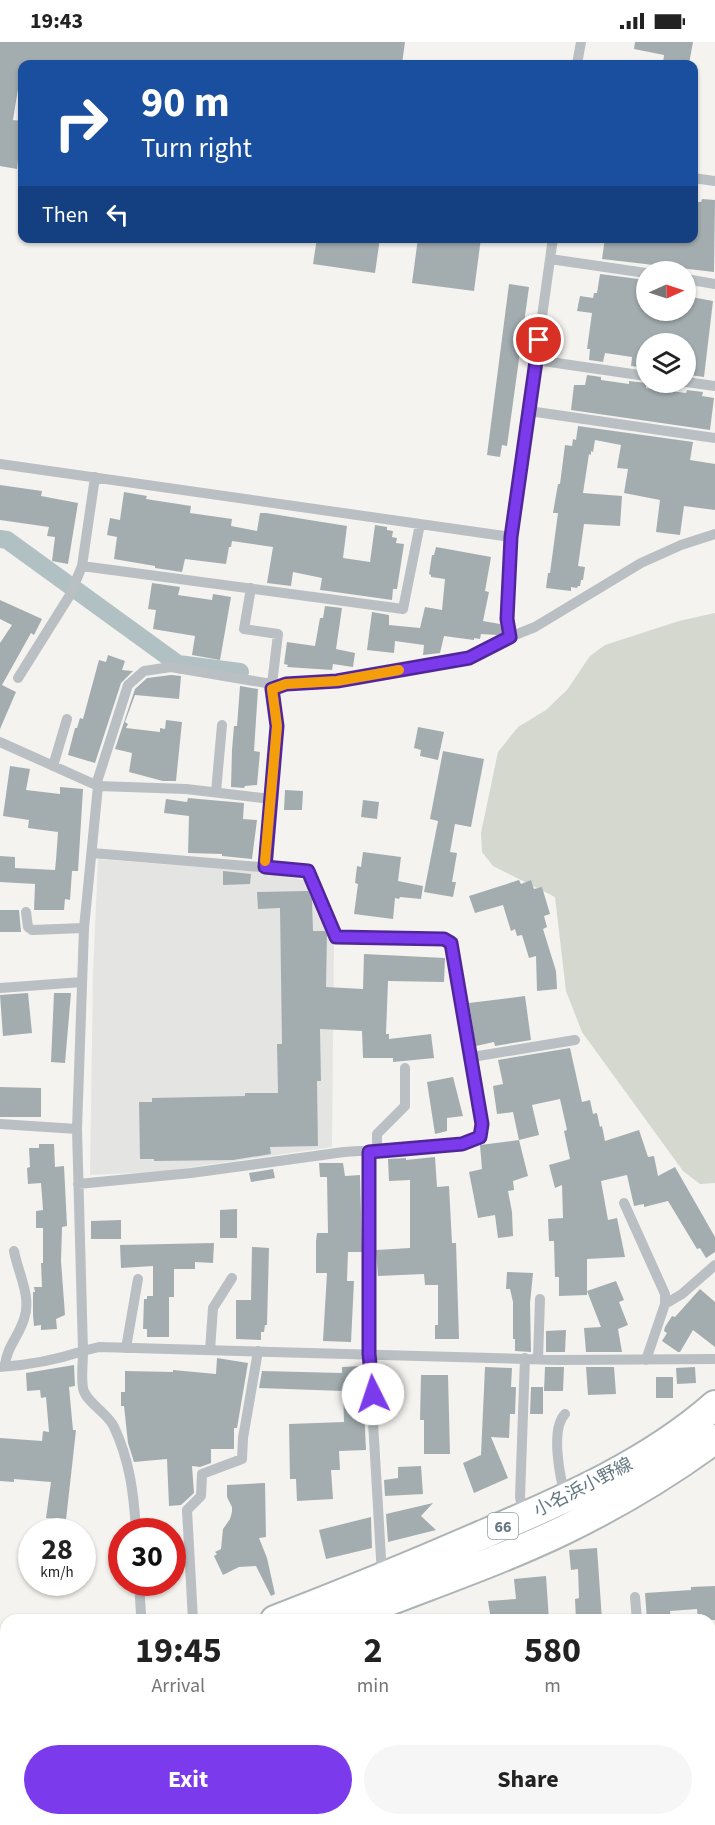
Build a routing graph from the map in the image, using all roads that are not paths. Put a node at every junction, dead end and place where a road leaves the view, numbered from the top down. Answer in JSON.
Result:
{"nodes":[{"id":1,"x":581,"y":42,"type":"edge"},
{"id":2,"x":579,"y":60,"type":"edge"},
{"id":3,"x":698,"y":179,"type":"edge"},
{"id":4,"x":715,"y":181,"type":"edge"},
{"id":5,"x":552,"y":243,"type":"edge"},
{"id":6,"x":550,"y":259,"type":"junction"},
{"id":7,"x":636,"y":272,"type":"edge"},
{"id":8,"x":696,"y":281,"type":"edge"},
{"id":9,"x":715,"y":284,"type":"edge"},
{"id":10,"x":536,"y":360,"type":"junction"},
{"id":11,"x":636,"y":375,"type":"edge"},
{"id":12,"x":696,"y":383,"type":"edge"},
{"id":13,"x":715,"y":386,"type":"edge"},
{"id":14,"x":529,"y":411,"type":"junction"},
{"id":15,"x":715,"y":438,"type":"edge"},
{"id":16,"x":0,"y":464,"type":"edge"},
{"id":17,"x":95,"y":477,"type":"junction"},
{"id":18,"x":420,"y":524,"type":"junction"},
{"id":19,"x":715,"y":534,"type":"edge"},
{"id":20,"x":511,"y":537,"type":"junction"},
{"id":21,"x":81,"y":566,"type":"junction"},
{"id":22,"x":251,"y":588,"type":"junction"},
{"id":23,"x":510,"y":637,"type":"junction"},
{"id":24,"x":18,"y":678,"type":"dead end"},
{"id":25,"x":272,"y":686,"type":"junction"},
{"id":26,"x":67,"y":719,"type":"dead end"},
{"id":27,"x":222,"y":725,"type":"dead end"},
{"id":28,"x":0,"y":742,"type":"edge"},
{"id":29,"x":53,"y":766,"type":"junction"},
{"id":30,"x":97,"y":785,"type":"junction"},
{"id":31,"x":216,"y":792,"type":"junction"},
{"id":32,"x":272,"y":799,"type":"junction"},
{"id":33,"x":92,"y":853,"type":"junction"},
{"id":34,"x":265,"y":867,"type":"junction"},
{"id":35,"x":26,"y":912,"type":"dead end"},
{"id":36,"x":84,"y":928,"type":"junction"},
{"id":37,"x":82,"y":982,"type":"junction"},
{"id":38,"x":0,"y":988,"type":"edge"},
{"id":39,"x":574,"y":1040,"type":"dead end"},
{"id":40,"x":472,"y":1057,"type":"junction"},
{"id":41,"x":405,"y":1068,"type":"dead end"},
{"id":42,"x":0,"y":1125,"type":"edge"},
{"id":43,"x":77,"y":1129,"type":"junction"},
{"id":44,"x":373,"y":1151,"type":"junction"},
{"id":45,"x":78,"y":1184,"type":"junction"},
{"id":46,"x":624,"y":1203,"type":"dead end"},
{"id":47,"x":14,"y":1251,"type":"dead end"},
{"id":48,"x":715,"y":1265,"type":"edge"},
{"id":49,"x":232,"y":1278,"type":"dead end"},
{"id":50,"x":138,"y":1279,"type":"dead end"},
{"id":51,"x":540,"y":1299,"type":"dead end"},
{"id":52,"x":665,"y":1304,"type":"junction"},
{"id":53,"x":126,"y":1348,"type":"junction"},
{"id":54,"x":210,"y":1350,"type":"junction"},
{"id":55,"x":83,"y":1351,"type":"junction"},
{"id":56,"x":258,"y":1351,"type":"junction"},
{"id":57,"x":369,"y":1354,"type":"junction"},
{"id":58,"x":525,"y":1358,"type":"junction"},
{"id":59,"x":538,"y":1359,"type":"junction"},
{"id":60,"x":715,"y":1359,"type":"edge"},
{"id":61,"x":646,"y":1360,"type":"junction"},
{"id":62,"x":2,"y":1367,"type":"edge"},
{"id":63,"x":715,"y":1405,"type":"edge"},
{"id":64,"x":565,"y":1414,"type":"dead end"},
{"id":65,"x":715,"y":1439,"type":"edge"},
{"id":66,"x":567,"y":1498,"type":"junction"},
{"id":67,"x":524,"y":1517,"type":"junction"},
{"id":68,"x":135,"y":1518,"type":"edge"},
{"id":69,"x":140,"y":1596,"type":"edge"},
{"id":70,"x":383,"y":1596,"type":"junction"},
{"id":71,"x":635,"y":1597,"type":"dead end"},
{"id":72,"x":141,"y":1614,"type":"edge"},
{"id":73,"x":193,"y":1614,"type":"edge"},
{"id":74,"x":302,"y":1614,"type":"edge"},
{"id":75,"x":352,"y":1614,"type":"edge"},
{"id":76,"x":636,"y":1614,"type":"edge"}],
"edges":[{"from":1,"to":2,"type":"street"},
{"from":3,"to":4,"type":"street"},
{"from":5,"to":6,"type":"street"},
{"from":6,"to":7,"type":"street"},
{"from":6,"to":10,"type":"street"},
{"from":8,"to":9,"type":"street"},
{"from":10,"to":11,"type":"street"},
{"from":10,"to":14,"type":"street"},
{"from":12,"to":13,"type":"street"},
{"from":14,"to":15,"type":"street"},
{"from":14,"to":20,"type":"street"},
{"from":16,"to":17,"type":"street"},
{"from":17,"to":18,"type":"street"},
{"from":17,"to":21,"type":"street"},
{"from":18,"to":20,"type":"street"},
{"from":18,"to":22,"type":"street"},
{"from":19,"to":23,"type":"street"},
{"from":20,"to":23,"type":"street"},
{"from":21,"to":22,"type":"street"},
{"from":21,"to":24,"type":"street"},
{"from":22,"to":25,"type":"street"},
{"from":23,"to":25,"type":"street"},
{"from":25,"to":30,"type":"street"},
{"from":25,"to":32,"type":"street"},
{"from":26,"to":29,"type":"street"},
{"from":27,"to":31,"type":"street"},
{"from":28,"to":29,"type":"street"},
{"from":29,"to":30,"type":"street"},
{"from":30,"to":31,"type":"street"},
{"from":30,"to":33,"type":"street"},
{"from":31,"to":32,"type":"street"},
{"from":32,"to":34,"type":"street"},
{"from":33,"to":34,"type":"street"},
{"from":33,"to":36,"type":"street"},
{"from":34,"to":40,"type":"street"},
{"from":35,"to":36,"type":"street"},
{"from":36,"to":37,"type":"street"},
{"from":37,"to":38,"type":"street"},
{"from":37,"to":43,"type":"street"},
{"from":39,"to":40,"type":"street"},
{"from":40,"to":44,"type":"street"},
{"from":41,"to":44,"type":"street"},
{"from":42,"to":43,"type":"street"},
{"from":43,"to":45,"type":"street"},
{"from":44,"to":45,"type":"street"},
{"from":44,"to":57,"type":"street"},
{"from":45,"to":55,"type":"street"},
{"from":46,"to":52,"type":"street"},
{"from":47,"to":62,"type":"street"},
{"from":48,"to":52,"type":"street"},
{"from":49,"to":54,"type":"street"},
{"from":50,"to":53,"type":"street"},
{"from":51,"to":59,"type":"street"},
{"from":52,"to":61,"type":"street"},
{"from":53,"to":54,"type":"street"},
{"from":53,"to":55,"type":"street"},
{"from":54,"to":56,"type":"street"},
{"from":55,"to":62,"type":"street"},
{"from":55,"to":68,"type":"street"},
{"from":56,"to":57,"type":"street"},
{"from":56,"to":73,"type":"street"},
{"from":57,"to":58,"type":"street"},
{"from":57,"to":70,"type":"street"},
{"from":58,"to":59,"type":"street"},
{"from":58,"to":67,"type":"street"},
{"from":59,"to":61,"type":"street"},
{"from":60,"to":61,"type":"street"},
{"from":63,"to":66,"type":"main road","name":"小名浜小野線","number":"66"},
{"from":64,"to":66,"type":"street"},
{"from":65,"to":70,"type":"main road","name":"小名浜小野線","number":"66"},
{"from":66,"to":67,"type":"main road","name":"小名浜小野線","number":"66"},
{"from":67,"to":70,"type":"main road","name":"小名浜小野線","number":"66"},
{"from":69,"to":72,"type":"street"},
{"from":70,"to":74,"type":"main road","name":"小名浜小野線","number":"66"},
{"from":70,"to":75,"type":"main road","name":"小名浜小野線","number":"66"},
{"from":71,"to":76,"type":"street"}]}
